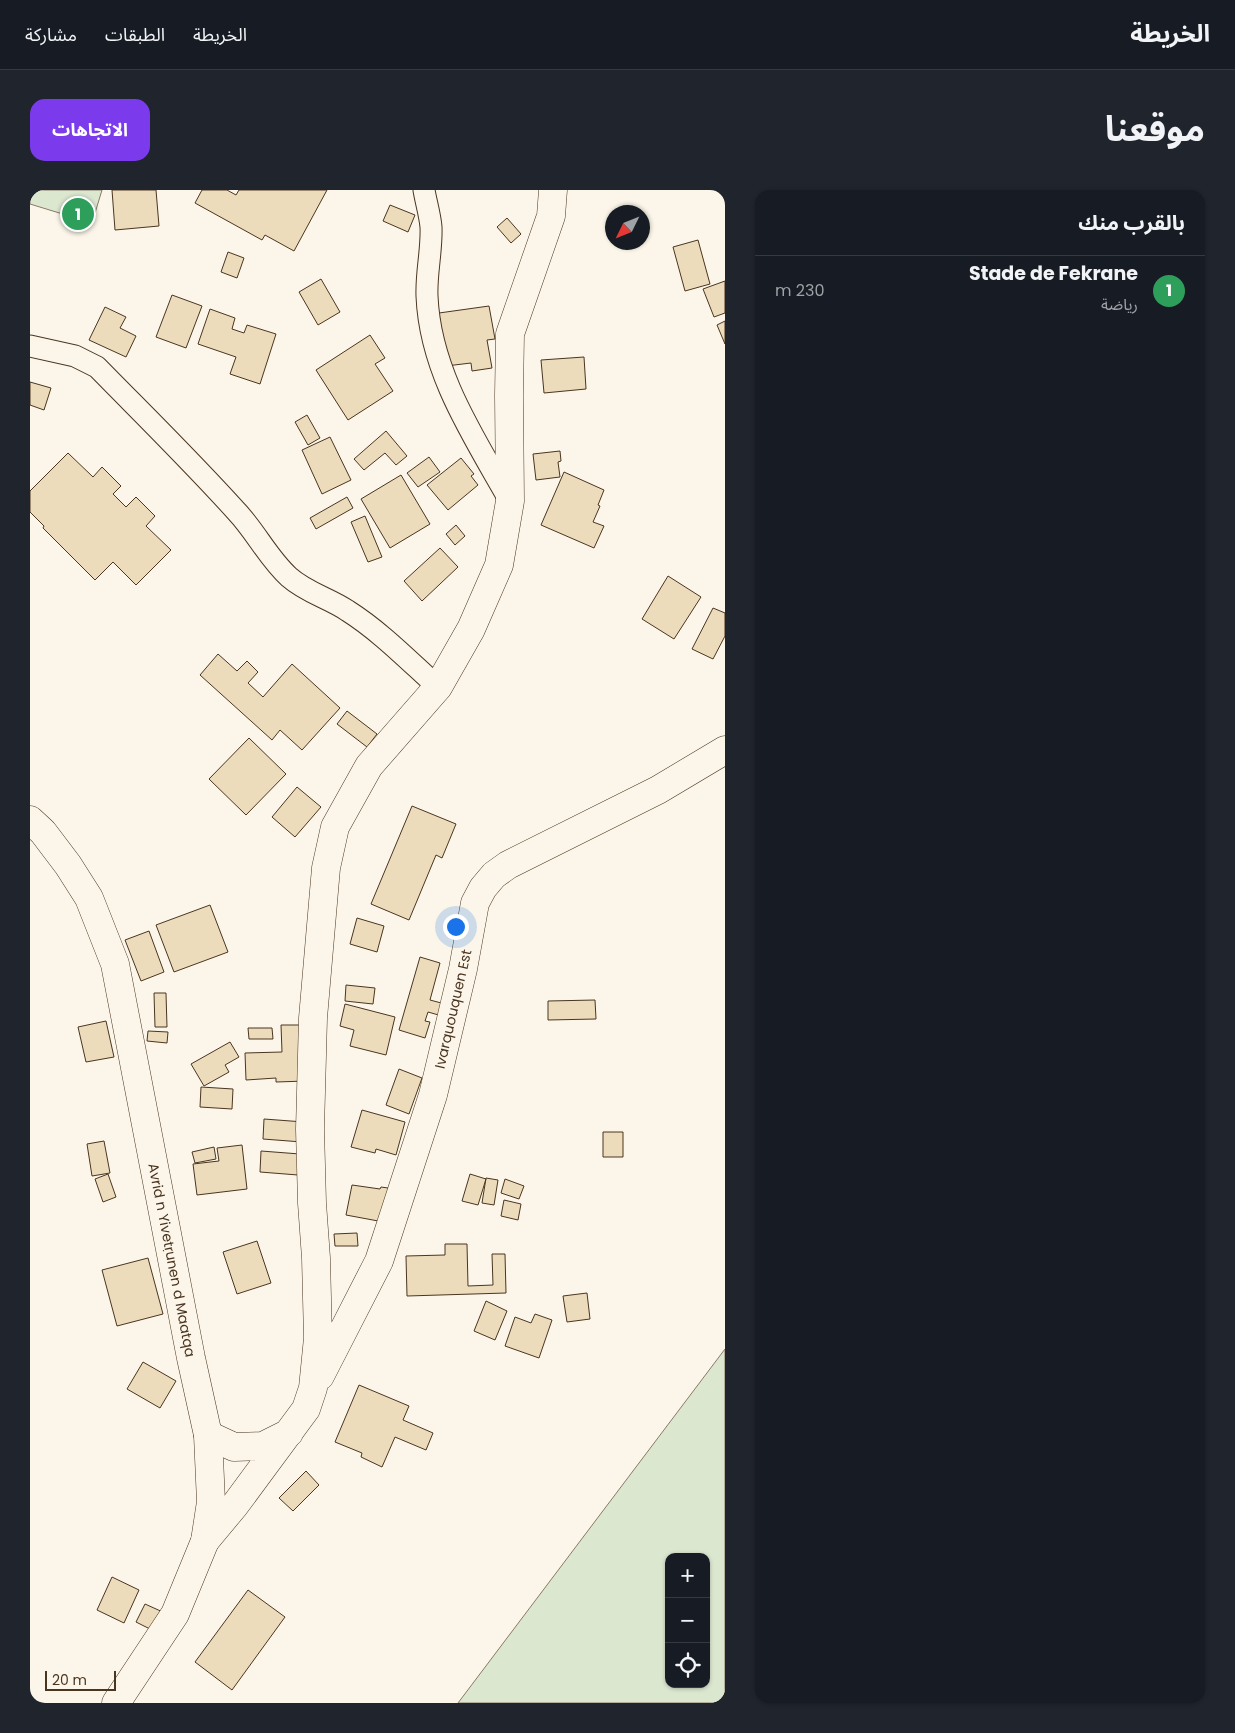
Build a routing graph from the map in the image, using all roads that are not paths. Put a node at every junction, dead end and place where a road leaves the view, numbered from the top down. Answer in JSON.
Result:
{"nodes":[{"id":1,"x":424,"y":190,"type":"edge"},
{"id":2,"x":553,"y":190,"type":"edge"},
{"id":3,"x":30,"y":346,"type":"edge"},
{"id":4,"x":510,"y":501,"type":"junction"},
{"id":5,"x":438,"y":687,"type":"junction"},
{"id":6,"x":725,"y":750,"type":"edge"},
{"id":7,"x":30,"y":820,"type":"edge"},
{"id":8,"x":313,"y":1388,"type":"junction"},
{"id":9,"x":288,"y":1433,"type":"junction"},
{"id":10,"x":208,"y":1435,"type":"junction"},
{"id":11,"x":205,"y":1541,"type":"junction"},
{"id":12,"x":116,"y":1703,"type":"edge"}],
"edges":[{"from":1,"to":4,"type":"street"},
{"from":2,"to":4,"type":"street"},
{"from":3,"to":5,"type":"street"},
{"from":4,"to":5,"type":"street"},
{"from":5,"to":8,"type":"street"},
{"from":6,"to":8,"type":"street","name":"Ivarquouquen Est"},
{"from":7,"to":10,"type":"street","name":"Avrid n Yivetṛunen d Maatqa"},
{"from":8,"to":9,"type":"street"},
{"from":9,"to":10,"type":"street"},
{"from":9,"to":11,"type":"street"},
{"from":10,"to":11,"type":"street","name":"Avrid n Yivetṛunen d Maatqa"},
{"from":11,"to":12,"type":"street","name":"Avrid n Yivetṛunen d Maatqa"}]}
